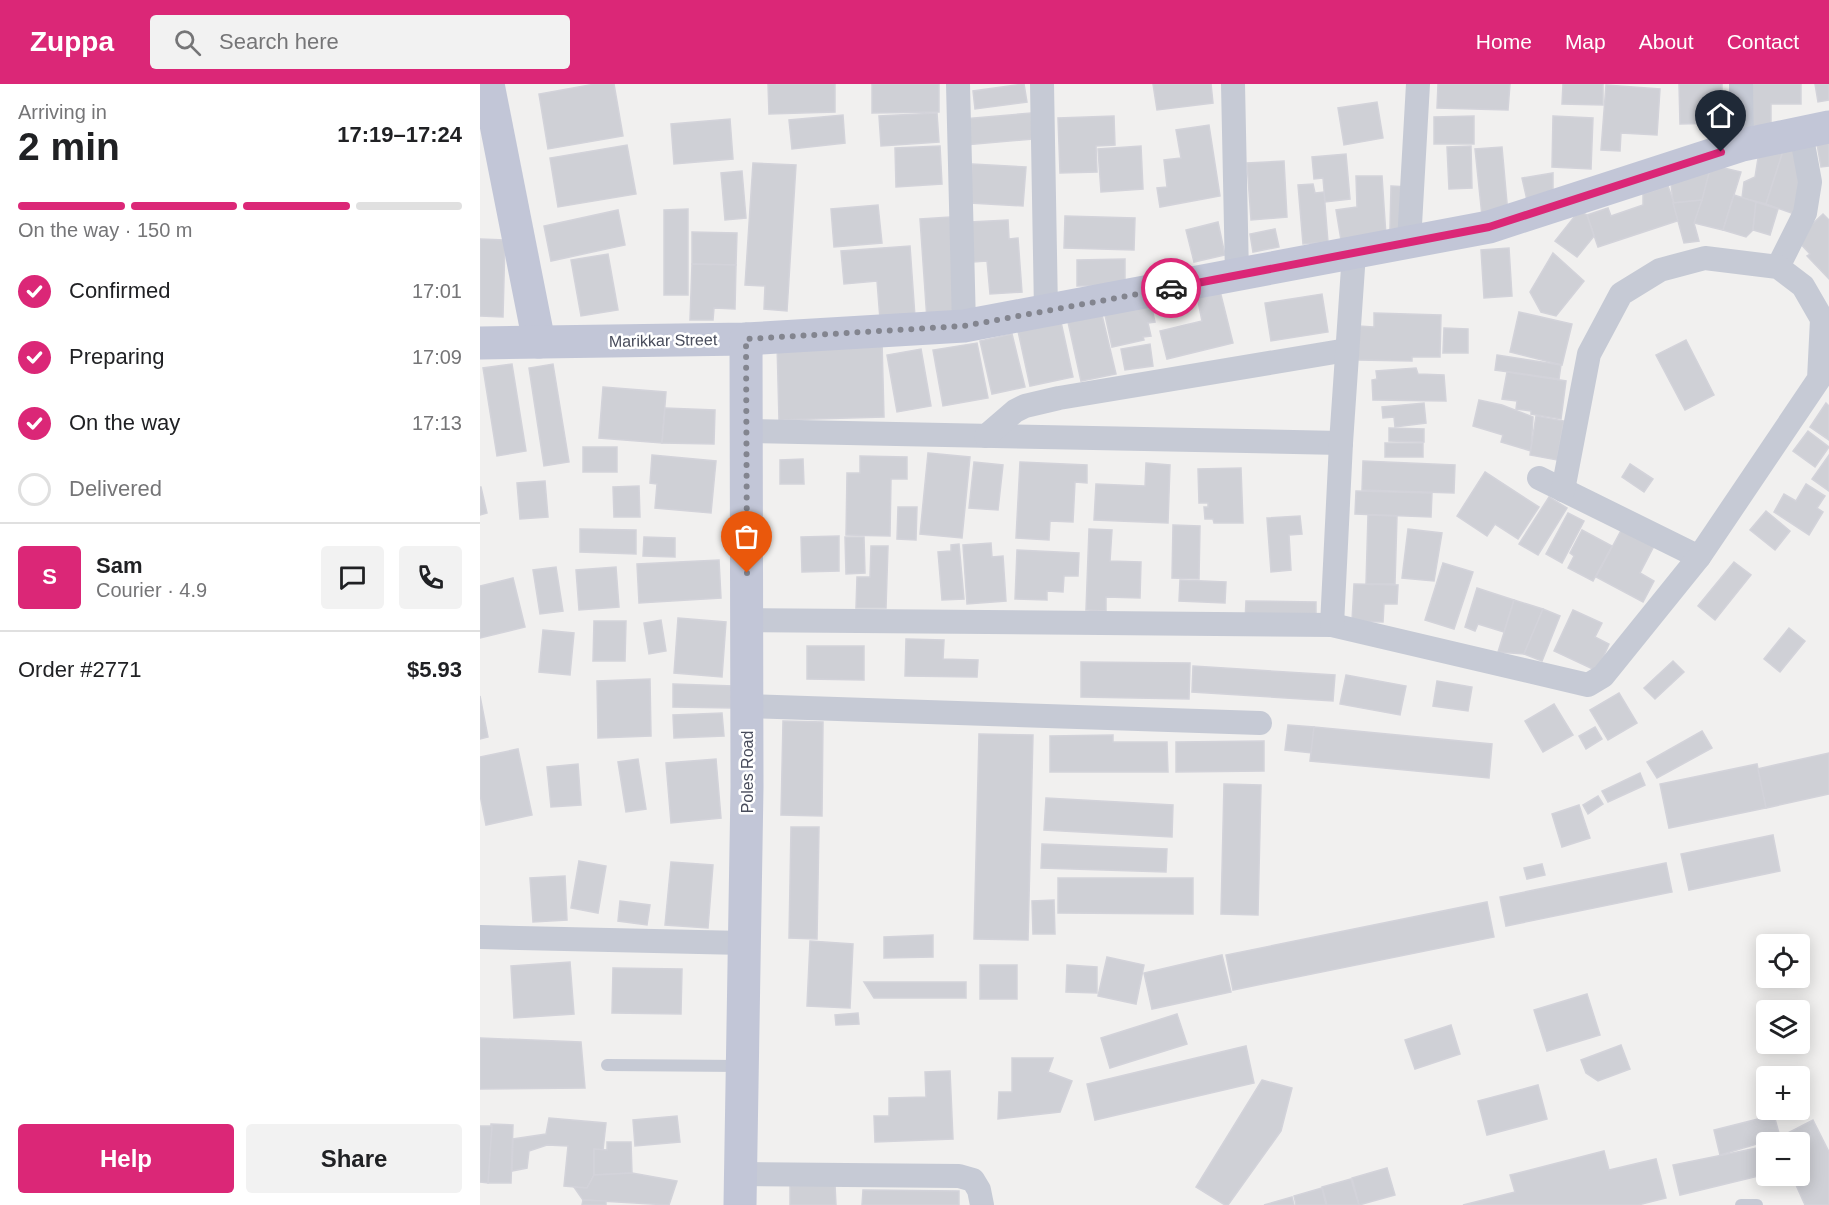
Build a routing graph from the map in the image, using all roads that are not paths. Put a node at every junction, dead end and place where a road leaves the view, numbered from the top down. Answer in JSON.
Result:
{"nodes":[{"id":1,"x":488,"y":84,"type":"edge"},
{"id":2,"x":958,"y":84,"type":"edge"},
{"id":3,"x":1042,"y":84,"type":"edge"},
{"id":4,"x":1233,"y":84,"type":"edge"},
{"id":5,"x":1418,"y":84,"type":"edge"},
{"id":6,"x":1741,"y":84,"type":"edge"},
{"id":7,"x":1815,"y":130,"type":"edge"},
{"id":8,"x":1742,"y":145,"type":"junction"},
{"id":9,"x":1409,"y":242,"type":"junction"},
{"id":10,"x":1354,"y":253,"type":"junction"},
{"id":11,"x":1778,"y":267,"type":"junction"},
{"id":12,"x":1237,"y":275,"type":"junction"},
{"id":13,"x":1046,"y":311,"type":"junction"},
{"id":14,"x":964,"y":326,"type":"junction"},
{"id":15,"x":746,"y":339,"type":"junction"},
{"id":16,"x":539,"y":342,"type":"junction"},
{"id":17,"x":480,"y":343,"type":"edge"},
{"id":18,"x":1347,"y":350,"type":"junction"},
{"id":19,"x":747,"y":431,"type":"junction"},
{"id":20,"x":986,"y":436,"type":"junction"},
{"id":21,"x":1341,"y":443,"type":"junction"},
{"id":22,"x":1539,"y":478,"type":"dead end"},
{"id":23,"x":1563,"y":490,"type":"junction"},
{"id":24,"x":1700,"y":557,"type":"junction"},
{"id":25,"x":747,"y":620,"type":"junction"},
{"id":26,"x":1332,"y":625,"type":"junction"},
{"id":27,"x":747,"y":706,"type":"junction"},
{"id":28,"x":1260,"y":723,"type":"dead end"},
{"id":29,"x":480,"y":937,"type":"edge"},
{"id":30,"x":744,"y":943,"type":"junction"},
{"id":31,"x":608,"y":1065,"type":"dead end"},
{"id":32,"x":742,"y":1066,"type":"junction"},
{"id":33,"x":741,"y":1189,"type":"edge"},
{"id":34,"x":982,"y":1205,"type":"edge"},
{"id":35,"x":1741,"y":1205,"type":"edge"},
{"id":36,"x":1757,"y":1205,"type":"edge"}],
"edges":[{"from":1,"to":16,"type":"street"},
{"from":2,"to":14,"type":"street"},
{"from":3,"to":13,"type":"street"},
{"from":4,"to":12,"type":"street"},
{"from":5,"to":9,"type":"street"},
{"from":6,"to":8,"type":"street"},
{"from":7,"to":8,"type":"street","name":"Marikkar Street"},
{"from":7,"to":11,"type":"street"},
{"from":8,"to":9,"type":"street","name":"Marikkar Street"},
{"from":9,"to":10,"type":"street","name":"Marikkar Street"},
{"from":10,"to":12,"type":"street","name":"Marikkar Street"},
{"from":10,"to":18,"type":"street"},
{"from":11,"to":23,"type":"street"},
{"from":11,"to":24,"type":"street"},
{"from":12,"to":13,"type":"street","name":"Marikkar Street"},
{"from":13,"to":14,"type":"street","name":"Marikkar Street"},
{"from":14,"to":15,"type":"street","name":"Marikkar Street"},
{"from":15,"to":16,"type":"street","name":"Marikkar Street"},
{"from":15,"to":19,"type":"street","name":"Poles Road"},
{"from":16,"to":17,"type":"street","name":"Marikkar Street"},
{"from":18,"to":20,"type":"street"},
{"from":18,"to":21,"type":"street"},
{"from":19,"to":20,"type":"street"},
{"from":19,"to":25,"type":"street","name":"Poles Road"},
{"from":20,"to":21,"type":"street"},
{"from":21,"to":26,"type":"street"},
{"from":22,"to":23,"type":"street"},
{"from":23,"to":24,"type":"street"},
{"from":24,"to":26,"type":"street"},
{"from":25,"to":26,"type":"street"},
{"from":25,"to":27,"type":"street","name":"Poles Road"},
{"from":27,"to":28,"type":"street"},
{"from":27,"to":30,"type":"street","name":"Poles Road"},
{"from":29,"to":30,"type":"street"},
{"from":30,"to":32,"type":"street","name":"Poles Road"},
{"from":31,"to":32,"type":"lane"},
{"from":32,"to":33,"type":"street","name":"Poles Road"},
{"from":33,"to":34,"type":"street"},
{"from":35,"to":36,"type":"lane"}]}
